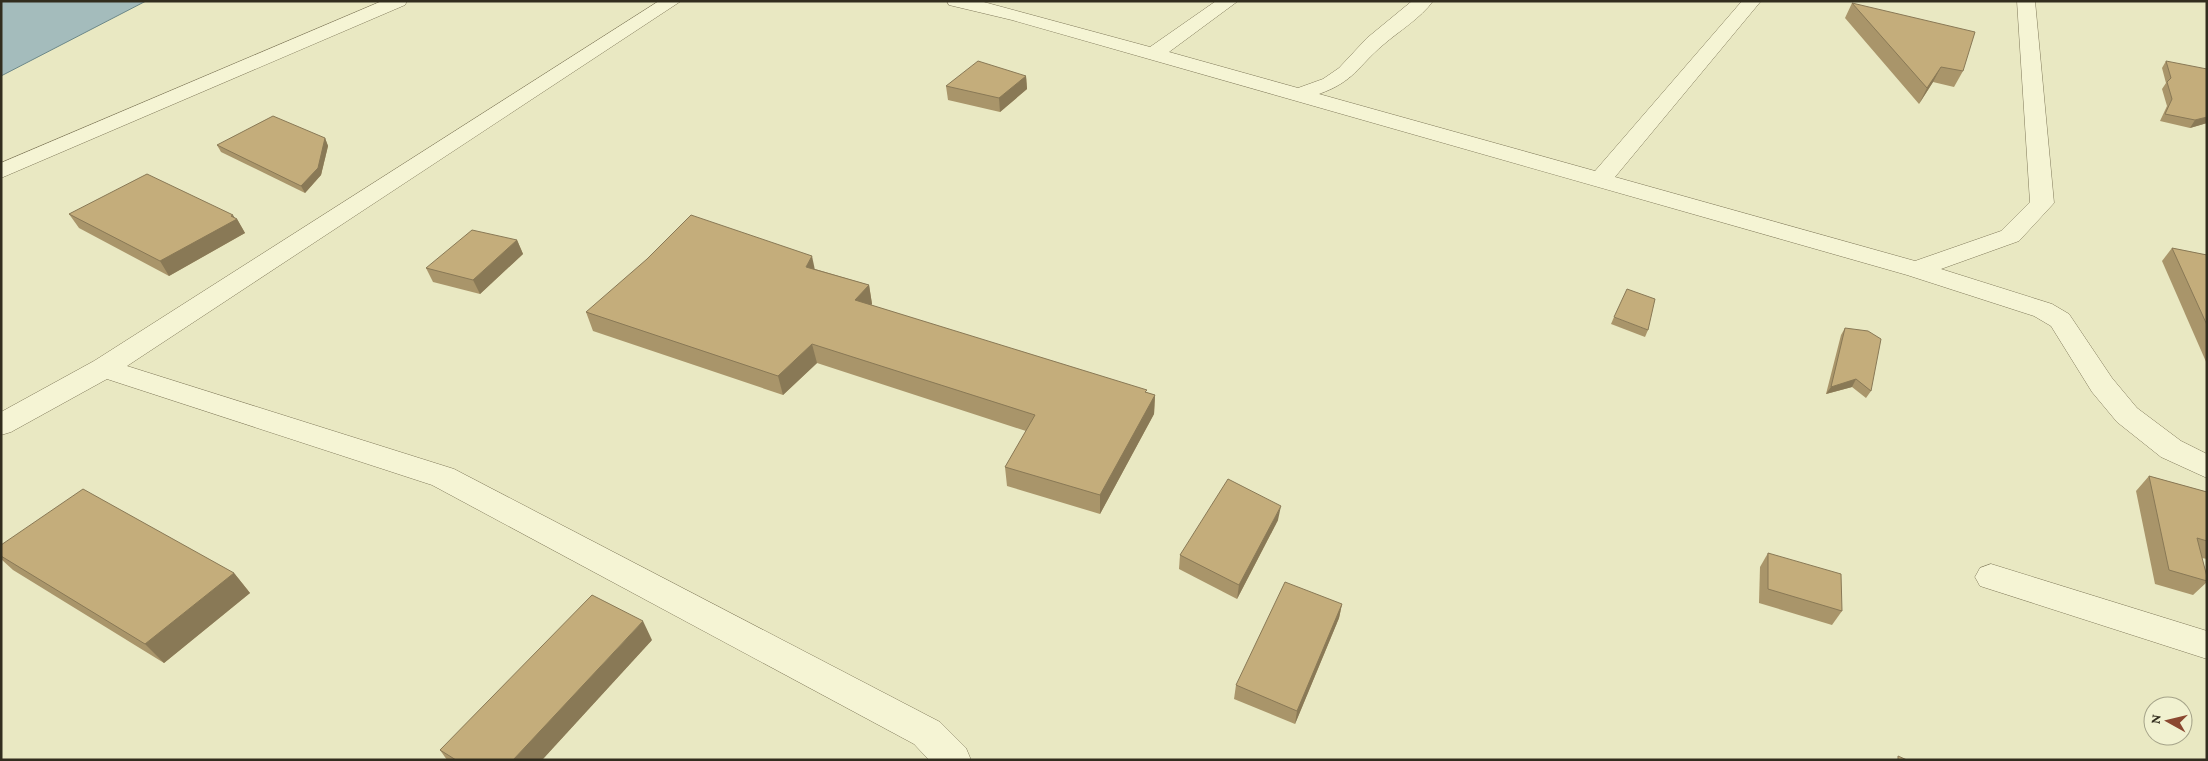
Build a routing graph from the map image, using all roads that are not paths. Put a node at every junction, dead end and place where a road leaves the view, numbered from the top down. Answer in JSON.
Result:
{"nodes":[{"id":1,"x":398,"y":1,"type":"edge"},
{"id":2,"x":672,"y":1,"type":"edge"},
{"id":3,"x":956,"y":1,"type":"edge"},
{"id":4,"x":1041,"y":1,"type":"edge"},
{"id":5,"x":1229,"y":1,"type":"edge"},
{"id":6,"x":1424,"y":1,"type":"edge"},
{"id":7,"x":1752,"y":1,"type":"edge"},
{"id":8,"x":2026,"y":1,"type":"edge"},
{"id":9,"x":1018,"y":16,"type":"junction"},
{"id":10,"x":1153,"y":54,"type":"junction"},
{"id":11,"x":1299,"y":95,"type":"junction"},
{"id":12,"x":1,"y":171,"type":"edge"},
{"id":13,"x":1600,"y":180,"type":"junction"},
{"id":14,"x":1916,"y":269,"type":"junction"},
{"id":15,"x":104,"y":368,"type":"junction"},
{"id":16,"x":1,"y":425,"type":"edge"},
{"id":17,"x":2207,"y":467,"type":"edge"},
{"id":18,"x":1991,"y":577,"type":"dead end"},
{"id":19,"x":2207,"y":645,"type":"edge"},
{"id":20,"x":953,"y":760,"type":"edge"}],
"edges":[{"from":1,"to":12,"type":"street"},
{"from":2,"to":15,"type":"street"},
{"from":3,"to":9,"type":"street"},
{"from":4,"to":9,"type":"street"},
{"from":5,"to":10,"type":"street"},
{"from":6,"to":11,"type":"street"},
{"from":7,"to":13,"type":"street"},
{"from":8,"to":14,"type":"street"},
{"from":9,"to":10,"type":"street"},
{"from":10,"to":11,"type":"street"},
{"from":11,"to":13,"type":"street"},
{"from":13,"to":14,"type":"street"},
{"from":14,"to":17,"type":"street"},
{"from":15,"to":16,"type":"street"},
{"from":15,"to":20,"type":"street"},
{"from":18,"to":19,"type":"street"}]}
